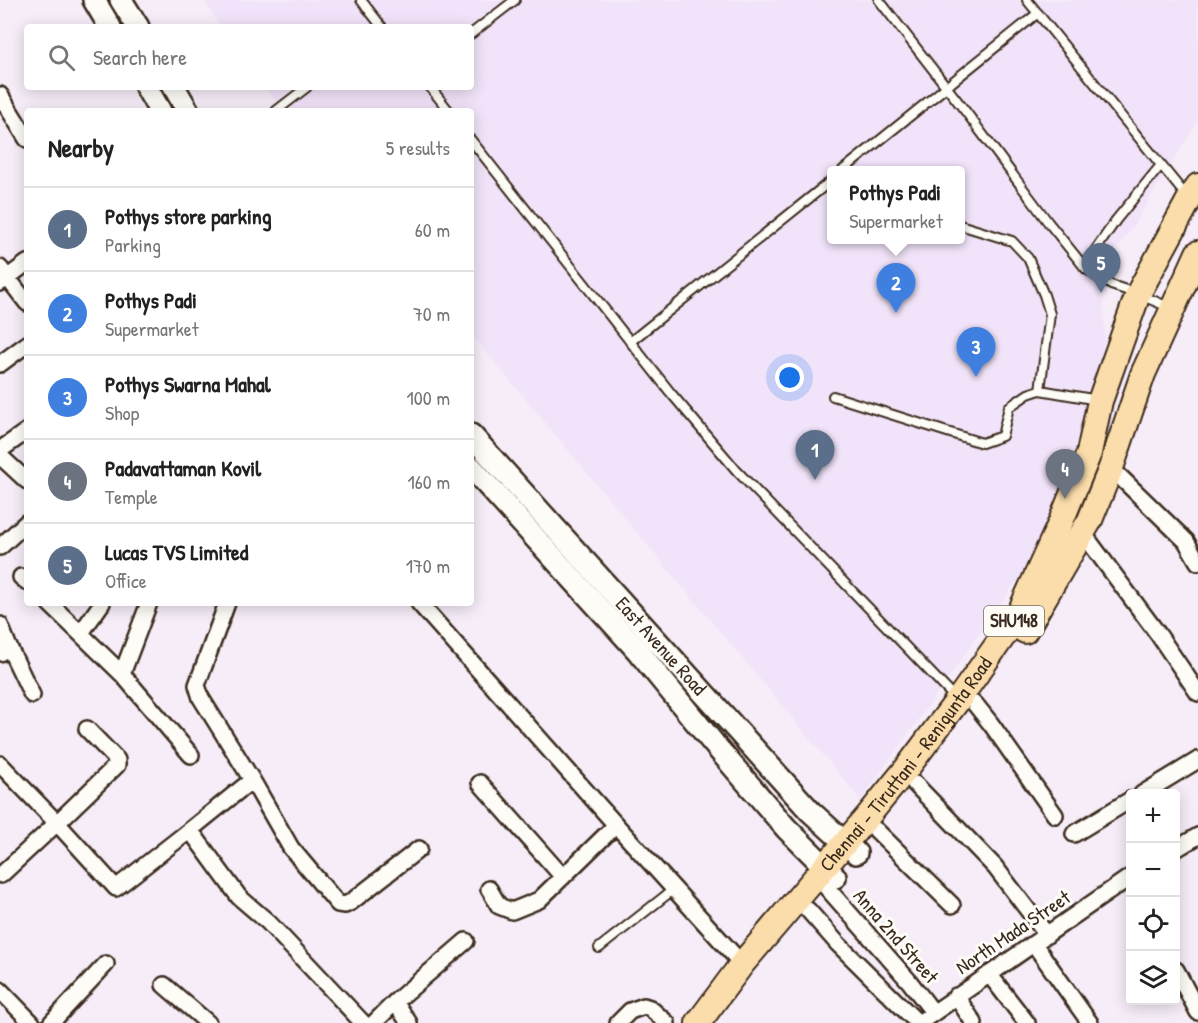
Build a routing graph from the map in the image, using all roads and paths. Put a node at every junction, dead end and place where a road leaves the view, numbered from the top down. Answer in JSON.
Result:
{"nodes":[{"id":1,"x":94,"y":0,"type":"edge"},
{"id":2,"x":122,"y":0,"type":"edge"},
{"id":3,"x":361,"y":0,"type":"edge"},
{"id":4,"x":515,"y":0,"type":"edge"},
{"id":5,"x":879,"y":0,"type":"edge"},
{"id":6,"x":1027,"y":0,"type":"edge"},
{"id":7,"x":1038,"y":13,"type":"junction"},
{"id":8,"x":108,"y":24,"type":"edge"},
{"id":9,"x":136,"y":24,"type":"edge"},
{"id":10,"x":380,"y":24,"type":"edge"},
{"id":11,"x":474,"y":32,"type":"edge"},
{"id":12,"x":947,"y":87,"type":"junction"},
{"id":13,"x":148,"y":90,"type":"edge"},
{"id":14,"x":176,"y":90,"type":"edge"},
{"id":15,"x":303,"y":90,"type":"edge"},
{"id":16,"x":432,"y":90,"type":"edge"},
{"id":17,"x":0,"y":95,"type":"edge"},
{"id":18,"x":158,"y":108,"type":"edge"},
{"id":19,"x":186,"y":108,"type":"edge"},
{"id":20,"x":280,"y":108,"type":"edge"},
{"id":21,"x":447,"y":108,"type":"edge"},
{"id":22,"x":24,"y":134,"type":"edge"},
{"id":23,"x":474,"y":144,"type":"edge"},
{"id":24,"x":1161,"y":165,"type":"junction"},
{"id":25,"x":849,"y":166,"type":"edge"},
{"id":26,"x":827,"y":183,"type":"edge"},
{"id":27,"x":1193,"y":193,"type":"edge"},
{"id":28,"x":965,"y":227,"type":"edge"},
{"id":29,"x":1198,"y":253,"type":"edge"},
{"id":30,"x":24,"y":265,"type":"edge"},
{"id":31,"x":1084,"y":267,"type":"junction"},
{"id":32,"x":2,"y":276,"type":"edge"},
{"id":33,"x":1138,"y":294,"type":"junction"},
{"id":34,"x":24,"y":300,"type":"edge"},
{"id":35,"x":1172,"y":309,"type":"junction"},
{"id":36,"x":630,"y":342,"type":"junction"},
{"id":37,"x":24,"y":346,"type":"edge"},
{"id":38,"x":0,"y":364,"type":"edge"},
{"id":39,"x":1040,"y":390,"type":"junction"},
{"id":40,"x":833,"y":396,"type":"dead end"},
{"id":41,"x":1100,"y":401,"type":"junction"},
{"id":42,"x":24,"y":433,"type":"edge"},
{"id":43,"x":474,"y":438,"type":"edge"},
{"id":44,"x":0,"y":450,"type":"edge"},
{"id":45,"x":0,"y":456,"type":"edge"},
{"id":46,"x":1111,"y":468,"type":"junction"},
{"id":47,"x":474,"y":470,"type":"edge"},
{"id":48,"x":24,"y":478,"type":"edge"},
{"id":49,"x":24,"y":525,"type":"edge"},
{"id":50,"x":1083,"y":533,"type":"junction"},
{"id":51,"x":1192,"y":537,"type":"edge"},
{"id":52,"x":0,"y":547,"type":"edge"},
{"id":53,"x":1198,"y":562,"type":"edge"},
{"id":54,"x":52,"y":606,"type":"edge"},
{"id":55,"x":100,"y":606,"type":"edge"},
{"id":56,"x":147,"y":606,"type":"edge"},
{"id":57,"x":226,"y":606,"type":"edge"},
{"id":58,"x":422,"y":606,"type":"edge"},
{"id":59,"x":0,"y":625,"type":"edge"},
{"id":60,"x":81,"y":633,"type":"junction"},
{"id":61,"x":4,"y":649,"type":"edge"},
{"id":62,"x":122,"y":674,"type":"junction"},
{"id":63,"x":1198,"y":693,"type":"edge"},
{"id":64,"x":32,"y":695,"type":"dead end"},
{"id":65,"x":966,"y":702,"type":"junction"},
{"id":66,"x":87,"y":729,"type":"dead end"},
{"id":67,"x":191,"y":755,"type":"dead end"},
{"id":68,"x":1198,"y":760,"type":"edge"},
{"id":69,"x":0,"y":764,"type":"edge"},
{"id":70,"x":252,"y":780,"type":"junction"},
{"id":71,"x":480,"y":783,"type":"dead end"},
{"id":72,"x":915,"y":784,"type":"junction"},
{"id":73,"x":1150,"y":789,"type":"edge"},
{"id":74,"x":1126,"y":803,"type":"edge"},
{"id":75,"x":1055,"y":815,"type":"dead end"},
{"id":76,"x":57,"y":823,"type":"junction"},
{"id":77,"x":616,"y":825,"type":"junction"},
{"id":78,"x":876,"y":830,"type":"junction"},
{"id":79,"x":190,"y":831,"type":"junction"},
{"id":80,"x":1074,"y":834,"type":"dead end"},
{"id":81,"x":1198,"y":836,"type":"edge"},
{"id":82,"x":1180,"y":847,"type":"edge"},
{"id":83,"x":850,"y":848,"type":"junction"},
{"id":84,"x":419,"y":849,"type":"dead end"},
{"id":85,"x":1,"y":875,"type":"edge"},
{"id":86,"x":563,"y":876,"type":"junction"},
{"id":87,"x":829,"y":877,"type":"junction"},
{"id":88,"x":1126,"y":882,"type":"edge"},
{"id":89,"x":489,"y":889,"type":"dead end"},
{"id":90,"x":674,"y":889,"type":"junction"},
{"id":91,"x":952,"y":905,"type":"dead end"},
{"id":92,"x":808,"y":910,"type":"junction"},
{"id":93,"x":1041,"y":940,"type":"junction"},
{"id":94,"x":466,"y":941,"type":"dead end"},
{"id":95,"x":599,"y":948,"type":"dead end"},
{"id":96,"x":106,"y":964,"type":"dead end"},
{"id":97,"x":742,"y":964,"type":"junction"},
{"id":98,"x":989,"y":974,"type":"junction"},
{"id":99,"x":1180,"y":978,"type":"edge"},
{"id":100,"x":164,"y":985,"type":"dead end"},
{"id":101,"x":0,"y":990,"type":"edge"},
{"id":102,"x":956,"y":996,"type":"junction"},
{"id":103,"x":395,"y":1002,"type":"junction"},
{"id":104,"x":933,"y":1012,"type":"junction"},
{"id":105,"x":1198,"y":1012,"type":"edge"},
{"id":106,"x":32,"y":1023,"type":"edge"},
{"id":107,"x":51,"y":1023,"type":"edge"},
{"id":108,"x":208,"y":1023,"type":"edge"},
{"id":109,"x":363,"y":1023,"type":"edge"},
{"id":110,"x":374,"y":1023,"type":"edge"},
{"id":111,"x":410,"y":1023,"type":"edge"},
{"id":112,"x":618,"y":1023,"type":"edge"},
{"id":113,"x":667,"y":1023,"type":"edge"},
{"id":114,"x":698,"y":1023,"type":"edge"},
{"id":115,"x":716,"y":1023,"type":"edge"},
{"id":116,"x":919,"y":1023,"type":"edge"},
{"id":117,"x":974,"y":1023,"type":"edge"},
{"id":118,"x":1027,"y":1023,"type":"edge"},
{"id":119,"x":1090,"y":1023,"type":"edge"}],
"edges":[{"from":1,"to":8,"type":"main road"},
{"from":2,"to":9,"type":"main road"},
{"from":3,"to":10,"type":"lane"},
{"from":4,"to":11,"type":"lane"},
{"from":5,"to":12,"type":"lane"},
{"from":6,"to":7,"type":"lane"},
{"from":7,"to":12,"type":"lane"},
{"from":7,"to":24,"type":"lane"},
{"from":12,"to":25,"type":"lane"},
{"from":12,"to":31,"type":"lane"},
{"from":13,"to":18,"type":"main road"},
{"from":14,"to":19,"type":"main road"},
{"from":15,"to":20,"type":"lane"},
{"from":16,"to":21,"type":"lane"},
{"from":17,"to":22,"type":"street"},
{"from":23,"to":36,"type":"lane"},
{"from":24,"to":27,"type":"lane"},
{"from":24,"to":31,"type":"lane"},
{"from":26,"to":36,"type":"lane"},
{"from":27,"to":33,"type":"main road","name":"Chennai - Tiruttani - Renigunta Road","number":"SHU148"},
{"from":28,"to":39,"type":"lane"},
{"from":29,"to":35,"type":"main road","name":"Chennai - Tiruttani - Renigunta Road","number":"SHU148"},
{"from":30,"to":32,"type":"street"},
{"from":31,"to":33,"type":"lane"},
{"from":32,"to":34,"type":"street"},
{"from":33,"to":35,"type":"lane"},
{"from":33,"to":41,"type":"main road","name":"Chennai - Tiruttani - Renigunta Road","number":"SHU148"},
{"from":35,"to":46,"type":"main road","name":"Chennai - Tiruttani - Renigunta Road","number":"SHU148"},
{"from":36,"to":65,"type":"lane"},
{"from":37,"to":38,"type":"street"},
{"from":39,"to":40,"type":"lane"},
{"from":39,"to":41,"type":"lane"},
{"from":41,"to":65,"type":"main road","name":"Chennai - Tiruttani - Renigunta Road","number":"SHU148"},
{"from":42,"to":44,"type":"street"},
{"from":43,"to":83,"type":"main road","name":"East Avenue Road"},
{"from":45,"to":48,"type":"street"},
{"from":46,"to":50,"type":"main road","name":"Chennai - Tiruttani - Renigunta Road","number":"SHU148"},
{"from":46,"to":51,"type":"street"},
{"from":47,"to":87,"type":"main road","name":"East Avenue Road"},
{"from":49,"to":52,"type":"street"},
{"from":50,"to":63,"type":"street"},
{"from":50,"to":65,"type":"main road","name":"Chennai - Tiruttani - Renigunta Road","number":"SHU148"},
{"from":51,"to":53,"type":"street"},
{"from":54,"to":60,"type":"street"},
{"from":55,"to":60,"type":"street"},
{"from":56,"to":62,"type":"street"},
{"from":57,"to":70,"type":"street"},
{"from":58,"to":77,"type":"street"},
{"from":59,"to":61,"type":"street"},
{"from":60,"to":62,"type":"street"},
{"from":61,"to":64,"type":"street"},
{"from":62,"to":67,"type":"street"},
{"from":65,"to":72,"type":"main road","name":"Chennai - Tiruttani - Renigunta Road","number":"SHU148"},
{"from":65,"to":75,"type":"street"},
{"from":65,"to":83,"type":"main road","name":"Chennai - Tiruttani - Renigunta Road","number":"SHU148"},
{"from":66,"to":76,"type":"street"},
{"from":68,"to":73,"type":"street"},
{"from":69,"to":76,"type":"street"},
{"from":70,"to":79,"type":"street"},
{"from":70,"to":84,"type":"street"},
{"from":71,"to":86,"type":"street"},
{"from":72,"to":78,"type":"main road","name":"Chennai - Tiruttani - Renigunta Road","number":"SHU148"},
{"from":72,"to":93,"type":"street"},
{"from":74,"to":80,"type":"street"},
{"from":76,"to":79,"type":"street"},
{"from":76,"to":85,"type":"street"},
{"from":77,"to":86,"type":"street"},
{"from":77,"to":90,"type":"street"},
{"from":78,"to":83,"type":"main road","name":"Chennai - Tiruttani - Renigunta Road","number":"SHU148"},
{"from":78,"to":91,"type":"street"},
{"from":79,"to":109,"type":"street"},
{"from":81,"to":82,"type":"street"},
{"from":83,"to":87,"type":"main road","name":"Chennai - Tiruttani - Renigunta Road","number":"SHU148"},
{"from":86,"to":89,"type":"street"},
{"from":87,"to":92,"type":"main road","name":"Chennai - Tiruttani - Renigunta Road","number":"SHU148"},
{"from":87,"to":97,"type":"main road","name":"Chennai - Tiruttani - Renigunta Road","number":"SHU148"},
{"from":87,"to":104,"type":"street","name":"Anna 2nd Street"},
{"from":88,"to":93,"type":"street","name":"North Mada Street"},
{"from":90,"to":95,"type":"lane"},
{"from":90,"to":97,"type":"street"},
{"from":92,"to":115,"type":"main road","name":"Chennai - Tiruttani - Renigunta Road","number":"SHU148"},
{"from":92,"to":116,"type":"street"},
{"from":93,"to":98,"type":"street","name":"North Mada Street"},
{"from":93,"to":119,"type":"street"},
{"from":94,"to":103,"type":"street"},
{"from":96,"to":107,"type":"street"},
{"from":97,"to":114,"type":"main road","name":"Chennai - Tiruttani - Renigunta Road","number":"SHU148"},
{"from":98,"to":102,"type":"street","name":"North Mada Street"},
{"from":98,"to":118,"type":"street"},
{"from":99,"to":105,"type":"street"},
{"from":100,"to":108,"type":"street"},
{"from":101,"to":106,"type":"street"},
{"from":102,"to":104,"type":"street","name":"North Mada Street"},
{"from":102,"to":117,"type":"street"},
{"from":103,"to":110,"type":"street"},
{"from":103,"to":111,"type":"street"},
{"from":104,"to":116,"type":"street","name":"North Mada Street"},
{"from":112,"to":113,"type":"street"}]}
